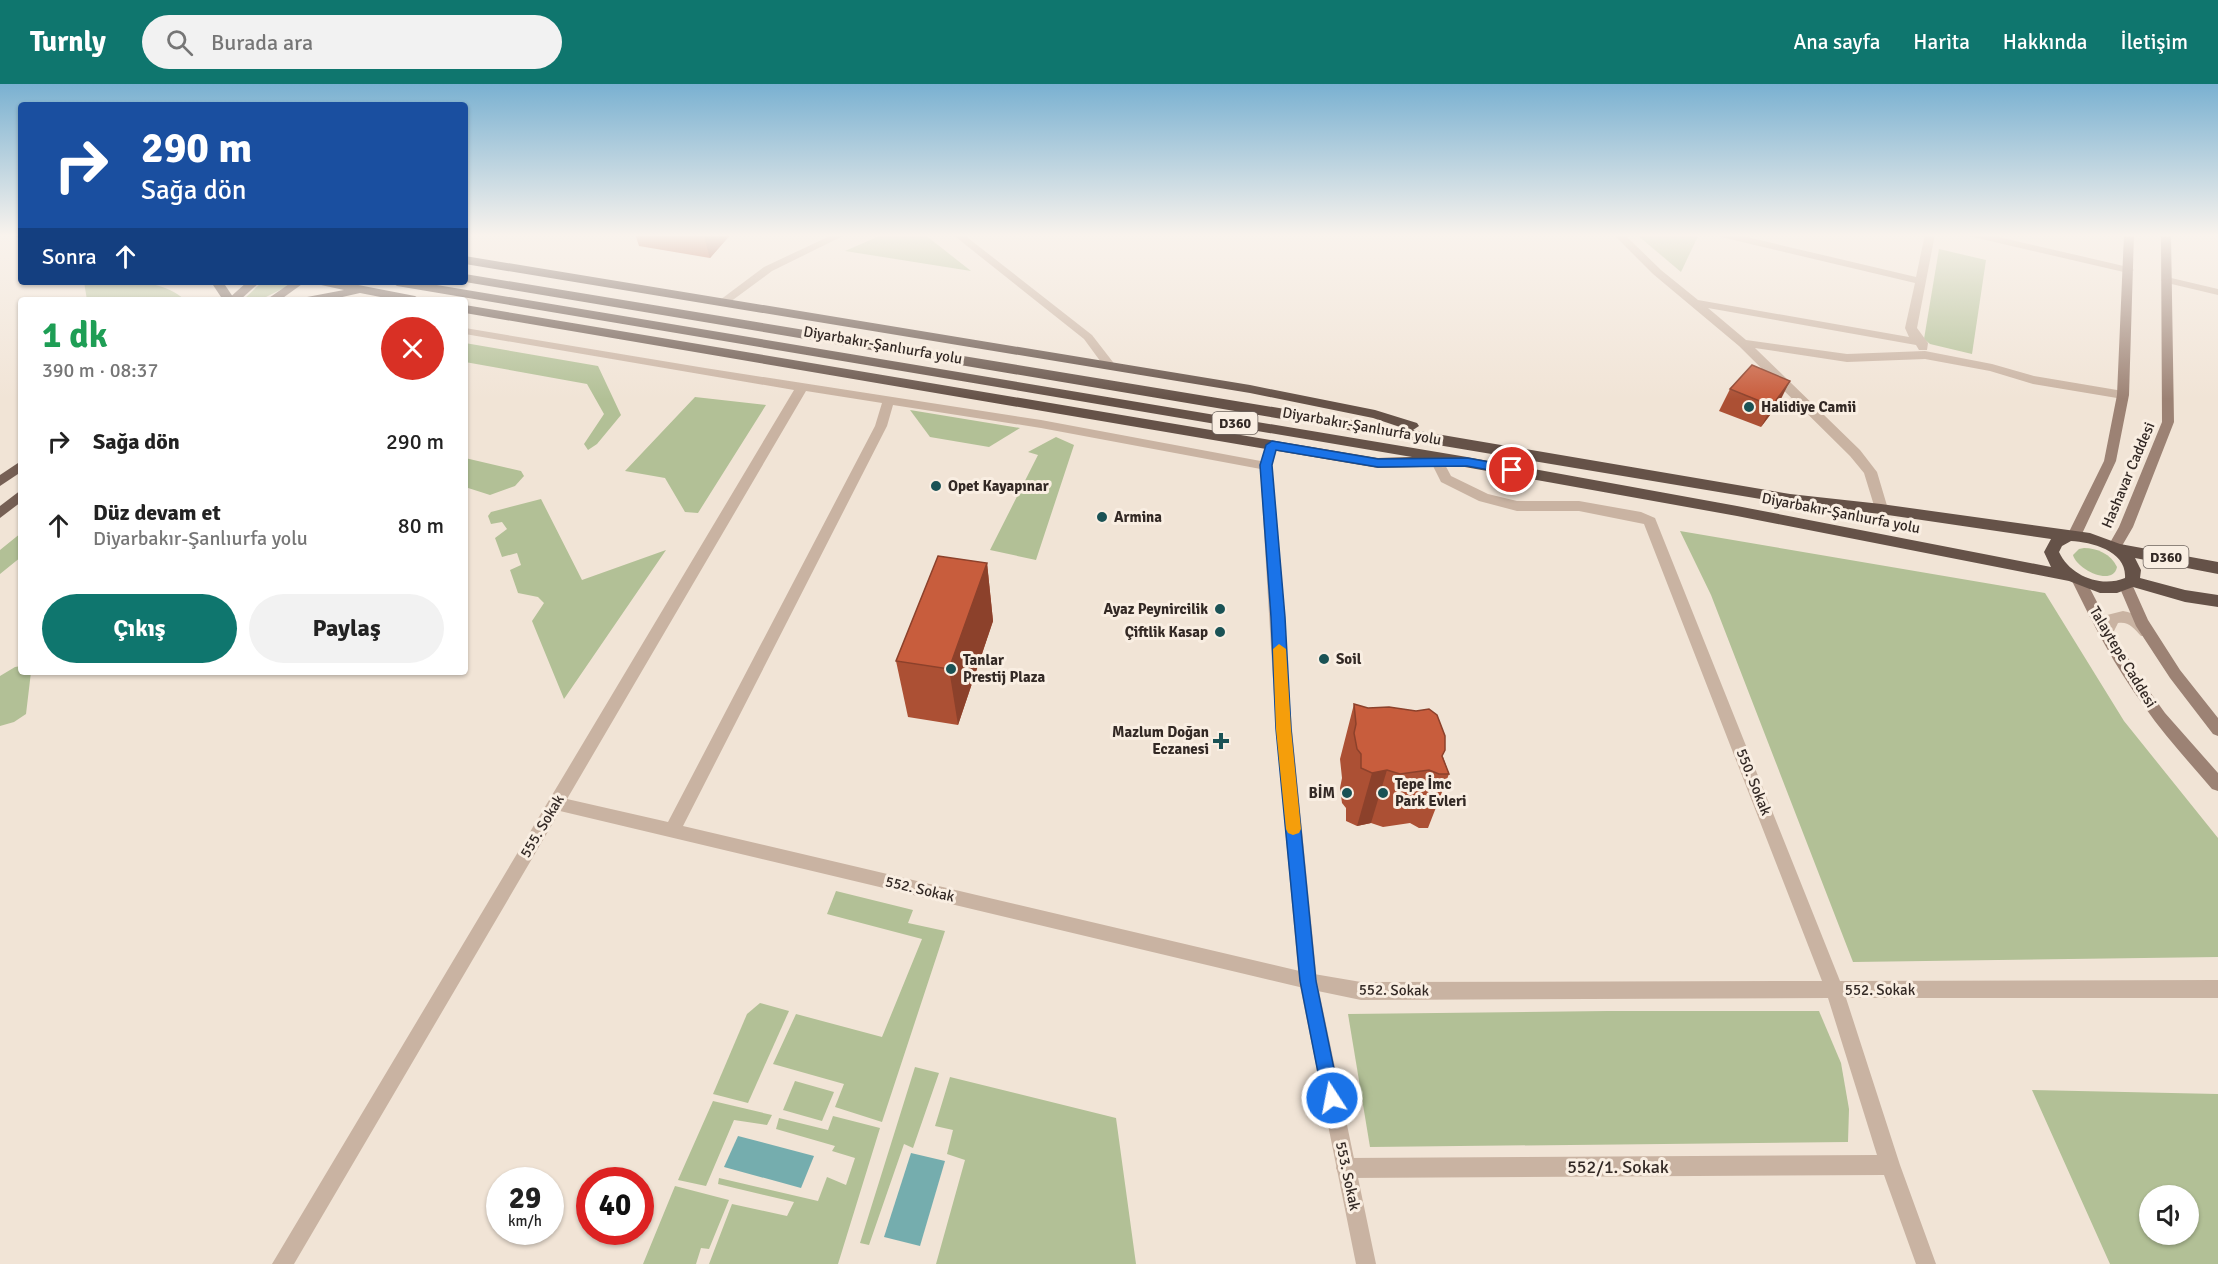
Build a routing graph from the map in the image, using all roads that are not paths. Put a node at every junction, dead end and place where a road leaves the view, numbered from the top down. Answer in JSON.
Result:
{"nodes":[{"id":1,"x":345,"y":289,"type":"edge"},
{"id":2,"x":367,"y":289,"type":"edge"},
{"id":3,"x":439,"y":289,"type":"edge"},
{"id":4,"x":532,"y":289,"type":"edge"},
{"id":5,"x":639,"y":289,"type":"edge"},
{"id":6,"x":741,"y":289,"type":"edge"},
{"id":7,"x":1027,"y":289,"type":"edge"},
{"id":8,"x":1679,"y":289,"type":"edge"},
{"id":9,"x":1918,"y":289,"type":"edge"},
{"id":10,"x":2127,"y":289,"type":"edge"},
{"id":11,"x":2167,"y":289,"type":"edge"},
{"id":12,"x":320,"y":297,"type":"edge"},
{"id":13,"x":402,"y":297,"type":"edge"},
{"id":14,"x":1695,"y":302,"type":"junction"},
{"id":15,"x":722,"y":303,"type":"junction"},
{"id":16,"x":468,"y":310,"type":"edge"},
{"id":17,"x":468,"y":331,"type":"edge"},
{"id":18,"x":1743,"y":343,"type":"junction"},
{"id":19,"x":1924,"y":350,"type":"junction"},
{"id":20,"x":1110,"y":366,"type":"junction"},
{"id":21,"x":802,"y":387,"type":"junction"},
{"id":22,"x":2123,"y":395,"type":"junction"},
{"id":23,"x":889,"y":399,"type":"junction"},
{"id":24,"x":1458,"y":442,"type":"junction"},
{"id":25,"x":1272,"y":445,"type":"junction"},
{"id":26,"x":1437,"y":462,"type":"junction"},
{"id":27,"x":1467,"y":462,"type":"junction"},
{"id":28,"x":1266,"y":465,"type":"junction"},
{"id":29,"x":18,"y":467,"type":"edge"},
{"id":30,"x":0,"y":482,"type":"edge"},
{"id":31,"x":18,"y":498,"type":"edge"},
{"id":32,"x":1881,"y":509,"type":"junction"},
{"id":33,"x":0,"y":513,"type":"edge"},
{"id":34,"x":2072,"y":536,"type":"junction"},
{"id":35,"x":2115,"y":548,"type":"junction"},
{"id":36,"x":2218,"y":568,"type":"edge"},
{"id":37,"x":2075,"y":578,"type":"junction"},
{"id":38,"x":2129,"y":583,"type":"junction"},
{"id":39,"x":2218,"y":601,"type":"edge"},
{"id":40,"x":2106,"y":633,"type":"junction"},
{"id":41,"x":2149,"y":634,"type":"junction"},
{"id":42,"x":2218,"y":730,"type":"edge"},
{"id":43,"x":2218,"y":784,"type":"edge"},
{"id":44,"x":556,"y":803,"type":"junction"},
{"id":45,"x":672,"y":830,"type":"junction"},
{"id":46,"x":1308,"y":981,"type":"junction"},
{"id":47,"x":2218,"y":989,"type":"edge"},
{"id":48,"x":1835,"y":991,"type":"junction"},
{"id":49,"x":1890,"y":1165,"type":"junction"},
{"id":50,"x":1346,"y":1168,"type":"junction"},
{"id":51,"x":282,"y":1264,"type":"edge"},
{"id":52,"x":1366,"y":1264,"type":"edge"},
{"id":53,"x":1926,"y":1264,"type":"edge"}],
"edges":[{"from":1,"to":12,"type":"highway"},
{"from":2,"to":13,"type":"highway"},
{"from":3,"to":27,"type":"highway","name":"Diyarbakır-Şanlıurfa yolu","number":"D360"},
{"from":4,"to":24,"type":"highway","name":"Diyarbakır-Şanlıurfa yolu","number":"D360"},
{"from":5,"to":15,"type":"highway"},
{"from":6,"to":15,"type":"street"},
{"from":7,"to":20,"type":"street"},
{"from":8,"to":14,"type":"street"},
{"from":9,"to":19,"type":"street"},
{"from":10,"to":22,"type":"main road"},
{"from":11,"to":35,"type":"main road","name":"Hashavar Caddesi"},
{"from":14,"to":18,"type":"street"},
{"from":14,"to":19,"type":"street"},
{"from":15,"to":20,"type":"highway"},
{"from":16,"to":25,"type":"highway"},
{"from":17,"to":21,"type":"street"},
{"from":18,"to":19,"type":"street"},
{"from":18,"to":32,"type":"street"},
{"from":19,"to":22,"type":"street"},
{"from":20,"to":24,"type":"highway"},
{"from":21,"to":23,"type":"street"},
{"from":21,"to":44,"type":"street","name":"555. Sokak"},
{"from":22,"to":34,"type":"main road"},
{"from":23,"to":28,"type":"street"},
{"from":23,"to":45,"type":"street"},
{"from":24,"to":32,"type":"highway","name":"Diyarbakır-Şanlıurfa yolu","number":"D360"},
{"from":25,"to":26,"type":"highway"},
{"from":25,"to":28,"type":"street","name":"553. Sokak"},
{"from":26,"to":27,"type":"highway"},
{"from":26,"to":48,"type":"street","name":"550. Sokak"},
{"from":27,"to":37,"type":"highway","name":"Diyarbakır-Şanlıurfa yolu","number":"D360"},
{"from":28,"to":46,"type":"street","name":"553. Sokak"},
{"from":29,"to":30,"type":"main road"},
{"from":31,"to":33,"type":"main road"},
{"from":32,"to":34,"type":"highway","name":"Diyarbakır-Şanlıurfa yolu","number":"D360"},
{"from":34,"to":35,"type":"highway","name":"Diyarbakır-Şanlıurfa yolu"},
{"from":34,"to":37,"type":"highway"},
{"from":35,"to":36,"type":"highway","number":"D360"},
{"from":35,"to":38,"type":"highway"},
{"from":37,"to":38,"type":"highway","name":"Diyarbakır-Şanlıurfa yolu"},
{"from":37,"to":40,"type":"main road","name":"Talaytepe Caddesi"},
{"from":38,"to":39,"type":"highway","number":"D360"},
{"from":38,"to":41,"type":"main road"},
{"from":40,"to":41,"type":"street"},
{"from":40,"to":43,"type":"main road","name":"Talaytepe Caddesi"},
{"from":41,"to":42,"type":"main road"},
{"from":44,"to":45,"type":"street","name":"552. Sokak"},
{"from":44,"to":51,"type":"street","name":"555. Sokak"},
{"from":45,"to":46,"type":"street","name":"552. Sokak"},
{"from":46,"to":48,"type":"street","name":"552. Sokak"},
{"from":46,"to":50,"type":"street","name":"553. Sokak"},
{"from":47,"to":48,"type":"street","name":"552. Sokak"},
{"from":48,"to":49,"type":"street","name":"550. Sokak"},
{"from":49,"to":50,"type":"street","name":"552/1. Sokak"},
{"from":49,"to":53,"type":"street","name":"550. Sokak"},
{"from":50,"to":52,"type":"street","name":"553. Sokak"}]}
